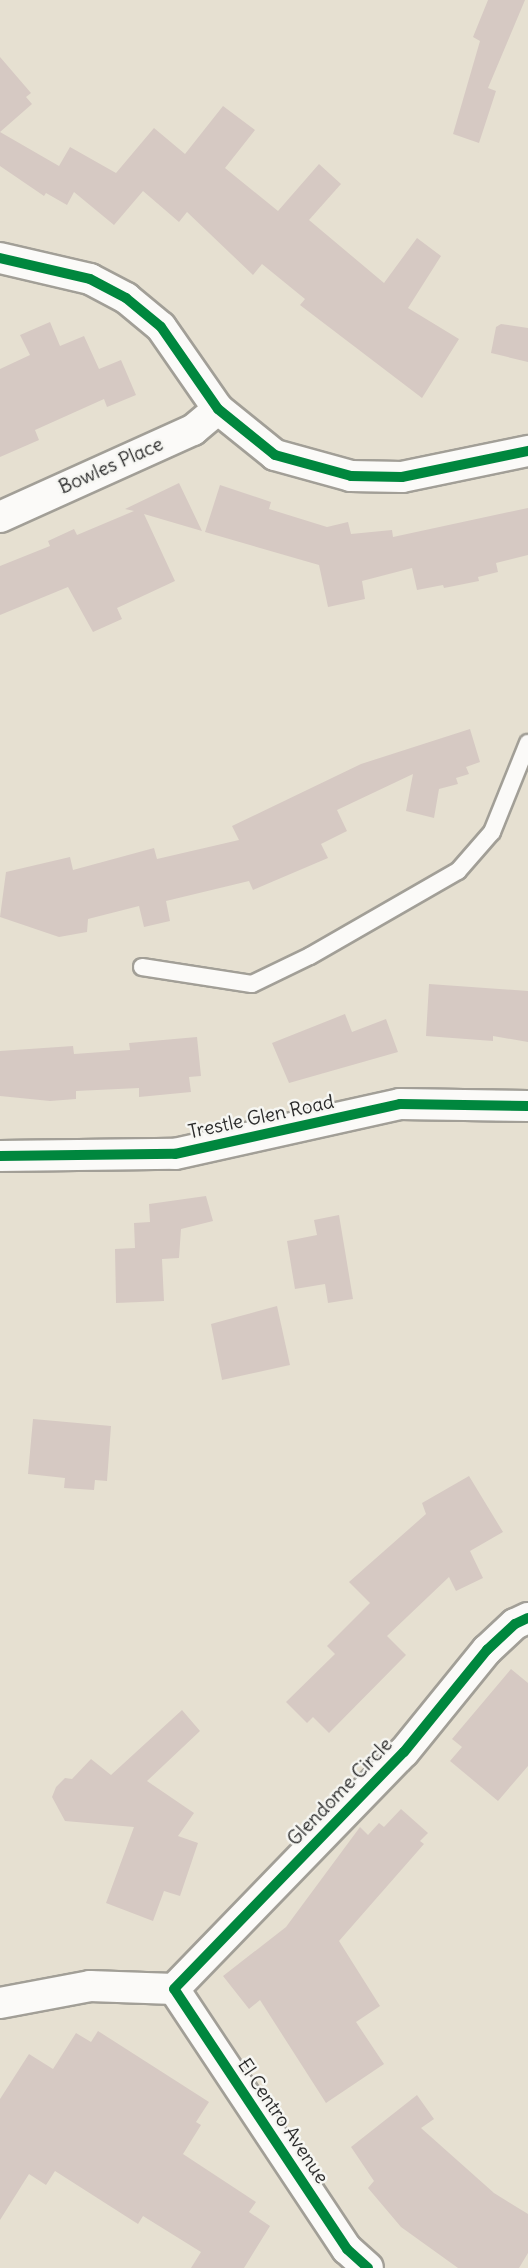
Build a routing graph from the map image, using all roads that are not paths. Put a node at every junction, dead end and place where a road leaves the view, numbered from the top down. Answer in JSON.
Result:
{"nodes":[{"id":1,"x":0,"y":258,"type":"edge"},
{"id":2,"x":218,"y":409,"type":"junction"},
{"id":3,"x":528,"y":451,"type":"edge"},
{"id":4,"x":0,"y":517,"type":"edge"},
{"id":5,"x":528,"y":743,"type":"edge"},
{"id":6,"x":142,"y":967,"type":"dead end"},
{"id":7,"x":528,"y":1106,"type":"edge"},
{"id":8,"x":0,"y":1156,"type":"edge"},
{"id":9,"x":528,"y":1618,"type":"edge"},
{"id":10,"x":174,"y":1990,"type":"junction"},
{"id":11,"x":0,"y":2003,"type":"edge"},
{"id":12,"x":349,"y":2262,"type":"edge"}],
"edges":[{"from":1,"to":2,"type":"street"},
{"from":2,"to":3,"type":"street"},
{"from":2,"to":4,"type":"street","name":"Bowles Place"},
{"from":5,"to":6,"type":"lane"},
{"from":7,"to":8,"type":"street","name":"Trestle Glen Road"},
{"from":9,"to":10,"type":"street","name":"Glendome Circle"},
{"from":10,"to":11,"type":"street"},
{"from":10,"to":12,"type":"street","name":"El Centro Avenue"}]}
